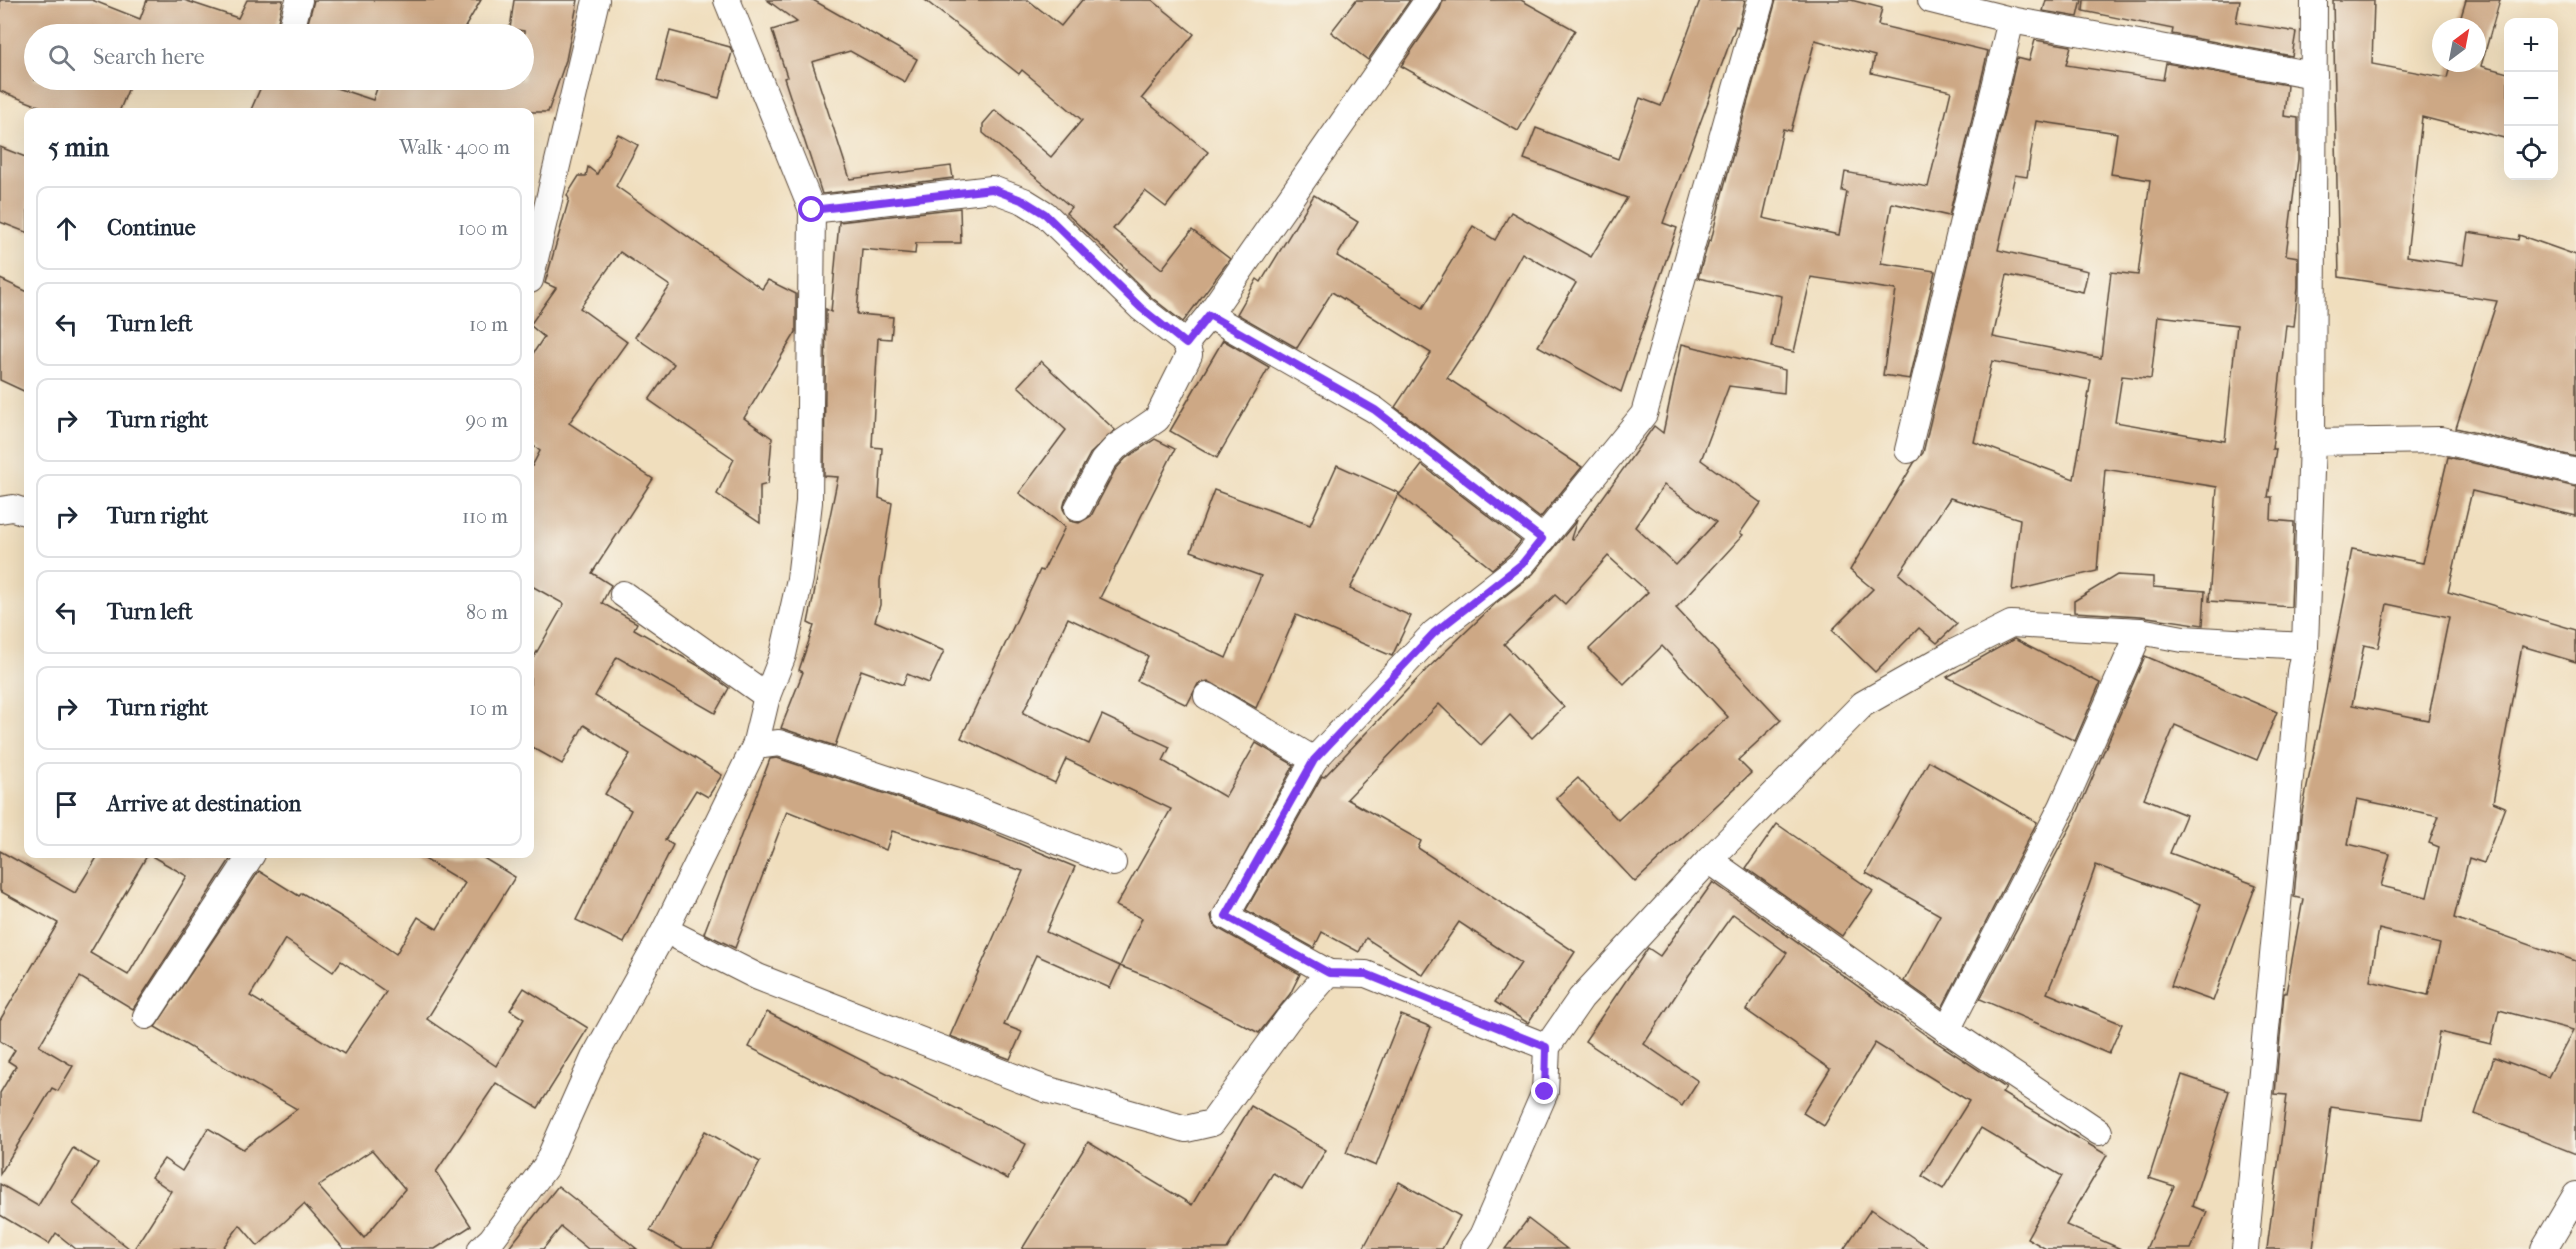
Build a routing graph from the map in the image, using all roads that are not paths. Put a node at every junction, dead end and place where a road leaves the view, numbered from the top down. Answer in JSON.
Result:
{"nodes":[{"id":1,"x":299,"y":0,"type":"edge"},
{"id":2,"x":596,"y":0,"type":"edge"},
{"id":3,"x":727,"y":0,"type":"edge"},
{"id":4,"x":1428,"y":0,"type":"edge"},
{"id":5,"x":1761,"y":0,"type":"edge"},
{"id":6,"x":1930,"y":0,"type":"edge"},
{"id":7,"x":2314,"y":0,"type":"edge"},
{"id":8,"x":2011,"y":20,"type":"junction"},
{"id":9,"x":293,"y":24,"type":"edge"},
{"id":10,"x":2314,"y":75,"type":"junction"},
{"id":11,"x":812,"y":210,"type":"junction"},
{"id":12,"x":534,"y":263,"type":"edge"},
{"id":13,"x":1209,"y":315,"type":"junction"},
{"id":14,"x":1186,"y":344,"type":"junction"},
{"id":15,"x":2312,"y":442,"type":"junction"},
{"id":16,"x":1908,"y":450,"type":"dead end"},
{"id":17,"x":2576,"y":472,"type":"edge"},
{"id":18,"x":1078,"y":508,"type":"dead end"},
{"id":19,"x":0,"y":510,"type":"edge"},
{"id":20,"x":24,"y":512,"type":"edge"},
{"id":21,"x":1542,"y":539,"type":"junction"},
{"id":22,"x":622,"y":594,"type":"dead end"},
{"id":23,"x":2140,"y":631,"type":"junction"},
{"id":24,"x":2305,"y":646,"type":"junction"},
{"id":25,"x":767,"y":696,"type":"junction"},
{"id":26,"x":1207,"y":696,"type":"dead end"},
{"id":27,"x":755,"y":746,"type":"junction"},
{"id":28,"x":1314,"y":760,"type":"junction"},
{"id":29,"x":249,"y":858,"type":"edge"},
{"id":30,"x":1709,"y":860,"type":"junction"},
{"id":31,"x":1113,"y":863,"type":"dead end"},
{"id":32,"x":665,"y":930,"type":"junction"},
{"id":33,"x":1329,"y":973,"type":"junction"},
{"id":34,"x":146,"y":1016,"type":"dead end"},
{"id":35,"x":1947,"y":1030,"type":"junction"},
{"id":36,"x":1546,"y":1047,"type":"junction"},
{"id":37,"x":2099,"y":1132,"type":"dead end"},
{"id":38,"x":2576,"y":1195,"type":"edge"},
{"id":39,"x":481,"y":1249,"type":"edge"},
{"id":40,"x":1473,"y":1249,"type":"edge"},
{"id":41,"x":2245,"y":1249,"type":"edge"},
{"id":42,"x":2544,"y":1249,"type":"edge"}],
"edges":[{"from":1,"to":9,"type":"street"},
{"from":2,"to":12,"type":"street"},
{"from":3,"to":11,"type":"street"},
{"from":4,"to":13,"type":"street"},
{"from":5,"to":21,"type":"street"},
{"from":6,"to":8,"type":"street"},
{"from":7,"to":10,"type":"street"},
{"from":8,"to":10,"type":"street"},
{"from":8,"to":16,"type":"street"},
{"from":10,"to":15,"type":"street"},
{"from":11,"to":14,"type":"street"},
{"from":11,"to":25,"type":"street"},
{"from":13,"to":14,"type":"street"},
{"from":13,"to":21,"type":"street"},
{"from":14,"to":18,"type":"street"},
{"from":15,"to":17,"type":"street"},
{"from":15,"to":24,"type":"street"},
{"from":19,"to":20,"type":"street"},
{"from":21,"to":28,"type":"street"},
{"from":22,"to":25,"type":"street"},
{"from":23,"to":24,"type":"street"},
{"from":23,"to":30,"type":"street"},
{"from":23,"to":35,"type":"street"},
{"from":24,"to":41,"type":"street"},
{"from":25,"to":27,"type":"street"},
{"from":26,"to":28,"type":"street"},
{"from":27,"to":31,"type":"street"},
{"from":27,"to":32,"type":"street"},
{"from":28,"to":33,"type":"street"},
{"from":29,"to":34,"type":"street"},
{"from":30,"to":35,"type":"street"},
{"from":30,"to":36,"type":"street"},
{"from":32,"to":33,"type":"street"},
{"from":32,"to":39,"type":"street"},
{"from":33,"to":36,"type":"street"},
{"from":35,"to":37,"type":"street"},
{"from":36,"to":40,"type":"street"},
{"from":38,"to":42,"type":"street"}]}
